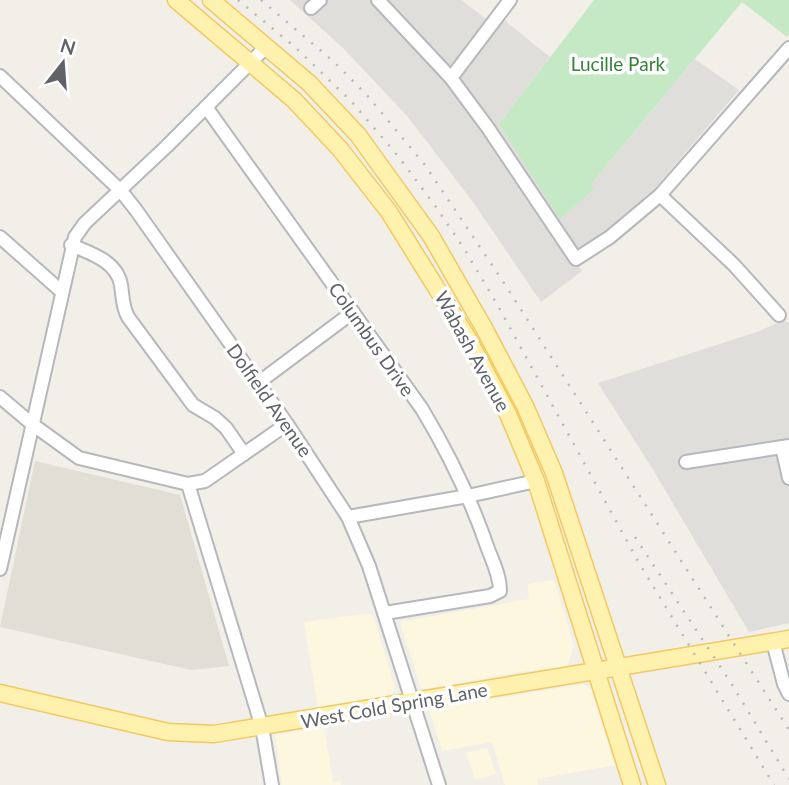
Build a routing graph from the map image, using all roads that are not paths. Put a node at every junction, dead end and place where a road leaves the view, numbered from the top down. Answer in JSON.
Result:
{"nodes":[{"id":1,"x":176,"y":0,"type":"edge"},
{"id":2,"x":211,"y":0,"type":"edge"},
{"id":3,"x":378,"y":0,"type":"edge"},
{"id":4,"x":510,"y":0,"type":"edge"},
{"id":5,"x":267,"y":46,"type":"junction"},
{"id":6,"x":789,"y":48,"type":"edge"},
{"id":7,"x":251,"y":62,"type":"junction"},
{"id":8,"x":0,"y":76,"type":"edge"},
{"id":9,"x":451,"y":78,"type":"junction"},
{"id":10,"x":206,"y":107,"type":"junction"},
{"id":11,"x":121,"y":191,"type":"junction"},
{"id":12,"x":660,"y":195,"type":"junction"},
{"id":13,"x":0,"y":237,"type":"edge"},
{"id":14,"x":71,"y":245,"type":"junction"},
{"id":15,"x":61,"y":291,"type":"junction"},
{"id":16,"x":353,"y":312,"type":"junction"},
{"id":17,"x":779,"y":315,"type":"dead end"},
{"id":18,"x":258,"y":383,"type":"junction"},
{"id":19,"x":0,"y":397,"type":"edge"},
{"id":20,"x":32,"y":424,"type":"junction"},
{"id":21,"x":287,"y":424,"type":"junction"},
{"id":22,"x":786,"y":446,"type":"edge"},
{"id":23,"x":244,"y":454,"type":"junction"},
{"id":24,"x":686,"y":462,"type":"dead end"},
{"id":25,"x":789,"y":478,"type":"edge"},
{"id":26,"x":536,"y":481,"type":"junction"},
{"id":27,"x":188,"y":484,"type":"junction"},
{"id":28,"x":468,"y":496,"type":"junction"},
{"id":29,"x":348,"y":517,"type":"junction"},
{"id":30,"x":2,"y":546,"type":"edge"},
{"id":31,"x":1,"y":564,"type":"edge"},
{"id":32,"x":384,"y":613,"type":"junction"},
{"id":33,"x":781,"y":641,"type":"edge"},
{"id":34,"x":618,"y":668,"type":"junction"},
{"id":35,"x":597,"y":671,"type":"junction"},
{"id":36,"x":0,"y":693,"type":"edge"},
{"id":37,"x":789,"y":694,"type":"edge"},
{"id":38,"x":414,"y":702,"type":"junction"},
{"id":39,"x":262,"y":727,"type":"junction"},
{"id":40,"x":272,"y":785,"type":"edge"},
{"id":41,"x":439,"y":785,"type":"edge"},
{"id":42,"x":632,"y":785,"type":"edge"},
{"id":43,"x":657,"y":785,"type":"edge"}],
"edges":[{"from":1,"to":7,"type":"main road","name":"Wabash Avenue"},
{"from":2,"to":5,"type":"main road","name":"Wabash Avenue"},
{"from":3,"to":9,"type":"street"},
{"from":4,"to":9,"type":"street"},
{"from":5,"to":7,"type":"street"},
{"from":5,"to":34,"type":"main road","name":"Wabash Avenue"},
{"from":6,"to":12,"type":"street"},
{"from":7,"to":10,"type":"street"},
{"from":7,"to":26,"type":"main road","name":"Wabash Avenue"},
{"from":8,"to":11,"type":"street","name":"Dolfield Avenue"},
{"from":9,"to":12,"type":"street"},
{"from":10,"to":11,"type":"street"},
{"from":10,"to":16,"type":"street","name":"Columbus Drive"},
{"from":11,"to":14,"type":"street"},
{"from":11,"to":18,"type":"street","name":"Dolfield Avenue"},
{"from":12,"to":17,"type":"street"},
{"from":13,"to":15,"type":"street"},
{"from":14,"to":15,"type":"street"},
{"from":14,"to":23,"type":"street"},
{"from":15,"to":20,"type":"street"},
{"from":16,"to":18,"type":"street"},
{"from":16,"to":28,"type":"street","name":"Columbus Drive"},
{"from":18,"to":21,"type":"street","name":"Dolfield Avenue"},
{"from":19,"to":20,"type":"street"},
{"from":20,"to":27,"type":"street"},
{"from":20,"to":30,"type":"street"},
{"from":21,"to":23,"type":"street"},
{"from":21,"to":29,"type":"street","name":"Dolfield Avenue"},
{"from":22,"to":24,"type":"street"},
{"from":22,"to":25,"type":"street"},
{"from":23,"to":27,"type":"street"},
{"from":26,"to":28,"type":"street"},
{"from":26,"to":35,"type":"main road","name":"Wabash Avenue"},
{"from":27,"to":39,"type":"street"},
{"from":28,"to":29,"type":"street"},
{"from":28,"to":32,"type":"street","name":"Columbus Drive"},
{"from":29,"to":32,"type":"street","name":"Dolfield Avenue"},
{"from":30,"to":31,"type":"street"},
{"from":32,"to":38,"type":"street","name":"Dolfield Avenue"},
{"from":33,"to":34,"type":"main road","name":"West Cold Spring Lane"},
{"from":33,"to":37,"type":"street"},
{"from":34,"to":35,"type":"main road","name":"West Cold Spring Lane"},
{"from":34,"to":43,"type":"main road","name":"Wabash Avenue"},
{"from":35,"to":38,"type":"main road","name":"West Cold Spring Lane"},
{"from":35,"to":42,"type":"main road","name":"Wabash Avenue"},
{"from":36,"to":39,"type":"main road","name":"West Cold Spring Lane"},
{"from":38,"to":39,"type":"main road","name":"West Cold Spring Lane"},
{"from":38,"to":41,"type":"street","name":"Dolfield Avenue"},
{"from":39,"to":40,"type":"street"}]}
